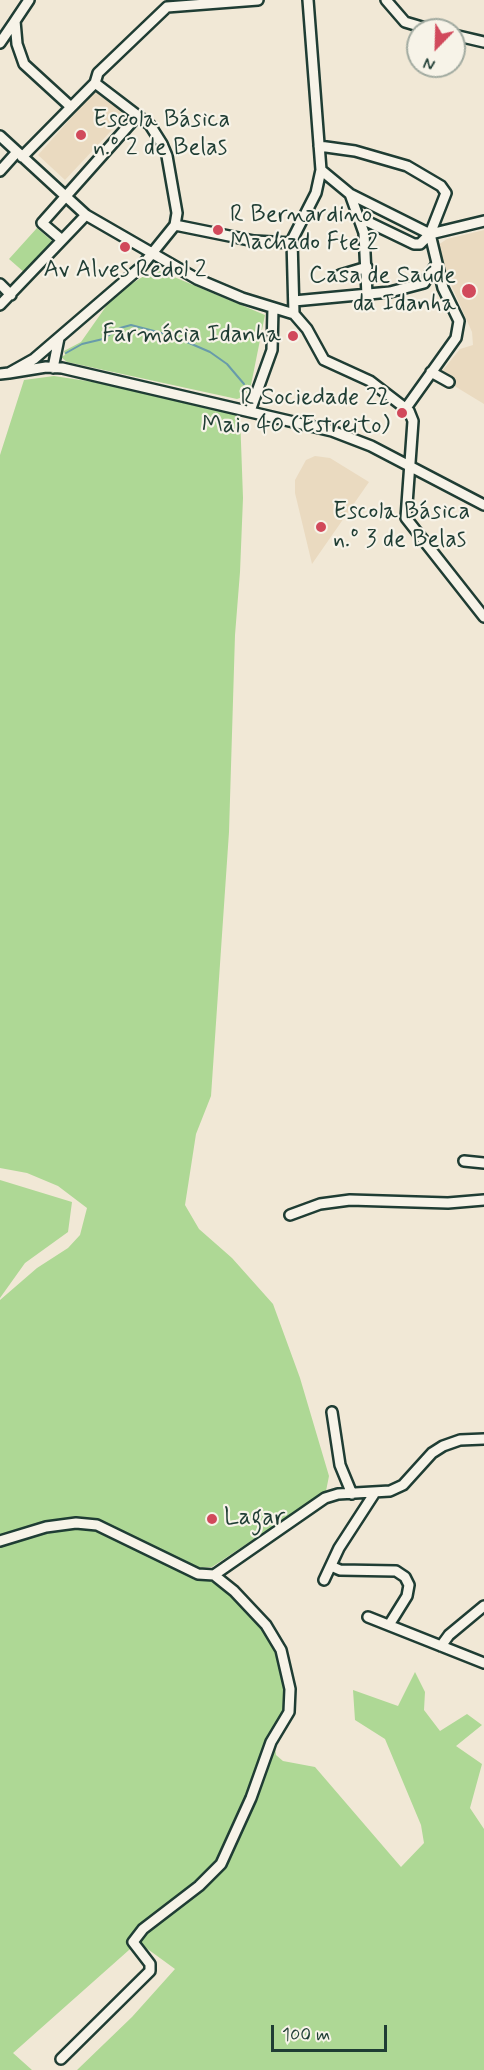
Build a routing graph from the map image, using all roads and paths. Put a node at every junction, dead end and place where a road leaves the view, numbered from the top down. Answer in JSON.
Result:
{"nodes":[{"id":1,"x":29,"y":0,"type":"edge"},
{"id":2,"x":258,"y":0,"type":"edge"},
{"id":3,"x":308,"y":0,"type":"edge"},
{"id":4,"x":386,"y":0,"type":"edge"},
{"id":5,"x":15,"y":21,"type":"junction"},
{"id":6,"x":406,"y":22,"type":"edge"},
{"id":7,"x":466,"y":38,"type":"edge"},
{"id":8,"x":484,"y":42,"type":"edge"},
{"id":9,"x":0,"y":44,"type":"edge"},
{"id":10,"x":95,"y":83,"type":"junction"},
{"id":11,"x":71,"y":107,"type":"junction"},
{"id":12,"x":138,"y":116,"type":"junction"},
{"id":13,"x":0,"y":136,"type":"edge"},
{"id":14,"x":319,"y":146,"type":"junction"},
{"id":15,"x":20,"y":154,"type":"junction"},
{"id":16,"x":321,"y":170,"type":"junction"},
{"id":17,"x":0,"y":171,"type":"edge"},
{"id":18,"x":350,"y":194,"type":"junction"},
{"id":19,"x":65,"y":196,"type":"junction"},
{"id":20,"x":86,"y":215,"type":"junction"},
{"id":21,"x":360,"y":218,"type":"junction"},
{"id":22,"x":484,"y":221,"type":"edge"},
{"id":23,"x":175,"y":225,"type":"junction"},
{"id":24,"x":430,"y":234,"type":"junction"},
{"id":25,"x":62,"y":240,"type":"junction"},
{"id":26,"x":292,"y":243,"type":"junction"},
{"id":27,"x":152,"y":254,"type":"junction"},
{"id":28,"x":436,"y":266,"type":"junction"},
{"id":29,"x":367,"y":267,"type":"junction"},
{"id":30,"x":340,"y":275,"type":"dead end"},
{"id":31,"x":0,"y":284,"type":"edge"},
{"id":32,"x":11,"y":295,"type":"junction"},
{"id":33,"x":367,"y":295,"type":"junction"},
{"id":34,"x":294,"y":301,"type":"junction"},
{"id":35,"x":0,"y":305,"type":"edge"},
{"id":36,"x":273,"y":308,"type":"junction"},
{"id":37,"x":294,"y":314,"type":"junction"},
{"id":38,"x":59,"y":338,"type":"junction"},
{"id":39,"x":48,"y":347,"type":"junction"},
{"id":40,"x":49,"y":367,"type":"junction"},
{"id":41,"x":431,"y":372,"type":"junction"},
{"id":42,"x":5,"y":374,"type":"edge"},
{"id":43,"x":449,"y":382,"type":"dead end"},
{"id":44,"x":406,"y":408,"type":"junction"},
{"id":45,"x":250,"y":411,"type":"junction"},
{"id":46,"x":411,"y":467,"type":"junction"},
{"id":47,"x":484,"y":505,"type":"edge"},
{"id":48,"x":484,"y":618,"type":"edge"},
{"id":49,"x":464,"y":1161,"type":"dead end"},
{"id":50,"x":484,"y":1163,"type":"edge"},
{"id":51,"x":484,"y":1200,"type":"edge"},
{"id":52,"x":290,"y":1215,"type":"dead end"},
{"id":53,"x":332,"y":1412,"type":"dead end"},
{"id":54,"x":484,"y":1439,"type":"edge"},
{"id":55,"x":352,"y":1494,"type":"junction"},
{"id":56,"x":374,"y":1494,"type":"junction"},
{"id":57,"x":0,"y":1541,"type":"edge"},
{"id":58,"x":331,"y":1566,"type":"junction"},
{"id":59,"x":214,"y":1575,"type":"junction"},
{"id":60,"x":324,"y":1580,"type":"dead end"},
{"id":61,"x":484,"y":1606,"type":"edge"},
{"id":62,"x":368,"y":1617,"type":"dead end"},
{"id":63,"x":388,"y":1625,"type":"junction"},
{"id":64,"x":441,"y":1646,"type":"junction"},
{"id":65,"x":484,"y":1663,"type":"edge"},
{"id":66,"x":61,"y":2058,"type":"dead end"}],
"edges":[{"from":1,"to":5,"type":"street"},
{"from":2,"to":10,"type":"street"},
{"from":3,"to":14,"type":"street"},
{"from":4,"to":6,"type":"street"},
{"from":5,"to":9,"type":"street"},
{"from":5,"to":11,"type":"street"},
{"from":7,"to":8,"type":"street"},
{"from":10,"to":11,"type":"street"},
{"from":10,"to":12,"type":"street"},
{"from":11,"to":15,"type":"street"},
{"from":12,"to":19,"type":"street"},
{"from":12,"to":23,"type":"street"},
{"from":13,"to":15,"type":"street"},
{"from":14,"to":16,"type":"street"},
{"from":14,"to":24,"type":"street"},
{"from":15,"to":17,"type":"street"},
{"from":15,"to":19,"type":"street"},
{"from":16,"to":18,"type":"street"},
{"from":16,"to":26,"type":"street"},
{"from":18,"to":21,"type":"street"},
{"from":18,"to":24,"type":"street"},
{"from":19,"to":20,"type":"street"},
{"from":19,"to":25,"type":"street"},
{"from":20,"to":25,"type":"street"},
{"from":20,"to":27,"type":"street"},
{"from":21,"to":24,"type":"street"},
{"from":21,"to":29,"type":"street"},
{"from":22,"to":24,"type":"street"},
{"from":23,"to":26,"type":"street"},
{"from":23,"to":27,"type":"street"},
{"from":24,"to":28,"type":"street"},
{"from":25,"to":32,"type":"street"},
{"from":26,"to":34,"type":"street"},
{"from":27,"to":36,"type":"street"},
{"from":27,"to":38,"type":"street"},
{"from":28,"to":33,"type":"street"},
{"from":28,"to":41,"type":"street"},
{"from":29,"to":30,"type":"street"},
{"from":29,"to":33,"type":"street"},
{"from":31,"to":32,"type":"street"},
{"from":32,"to":35,"type":"street"},
{"from":33,"to":34,"type":"street"},
{"from":34,"to":37,"type":"street"},
{"from":36,"to":37,"type":"street"},
{"from":36,"to":45,"type":"street"},
{"from":37,"to":44,"type":"street"},
{"from":38,"to":39,"type":"street"},
{"from":38,"to":40,"type":"street"},
{"from":39,"to":40,"type":"street"},
{"from":39,"to":42,"type":"street"},
{"from":40,"to":42,"type":"street"},
{"from":40,"to":45,"type":"street"},
{"from":41,"to":43,"type":"street"},
{"from":41,"to":44,"type":"street"},
{"from":44,"to":46,"type":"street"},
{"from":45,"to":46,"type":"street"},
{"from":46,"to":47,"type":"street"},
{"from":46,"to":48,"type":"street"},
{"from":49,"to":50,"type":"street"},
{"from":51,"to":52,"type":"street"},
{"from":53,"to":55,"type":"street"},
{"from":54,"to":56,"type":"street"},
{"from":55,"to":56,"type":"street"},
{"from":55,"to":59,"type":"street"},
{"from":56,"to":58,"type":"street"},
{"from":57,"to":59,"type":"street"},
{"from":58,"to":60,"type":"street"},
{"from":58,"to":63,"type":"street"},
{"from":59,"to":66,"type":"street"},
{"from":61,"to":64,"type":"street"},
{"from":62,"to":63,"type":"street"},
{"from":63,"to":64,"type":"street"},
{"from":64,"to":65,"type":"street"}]}
